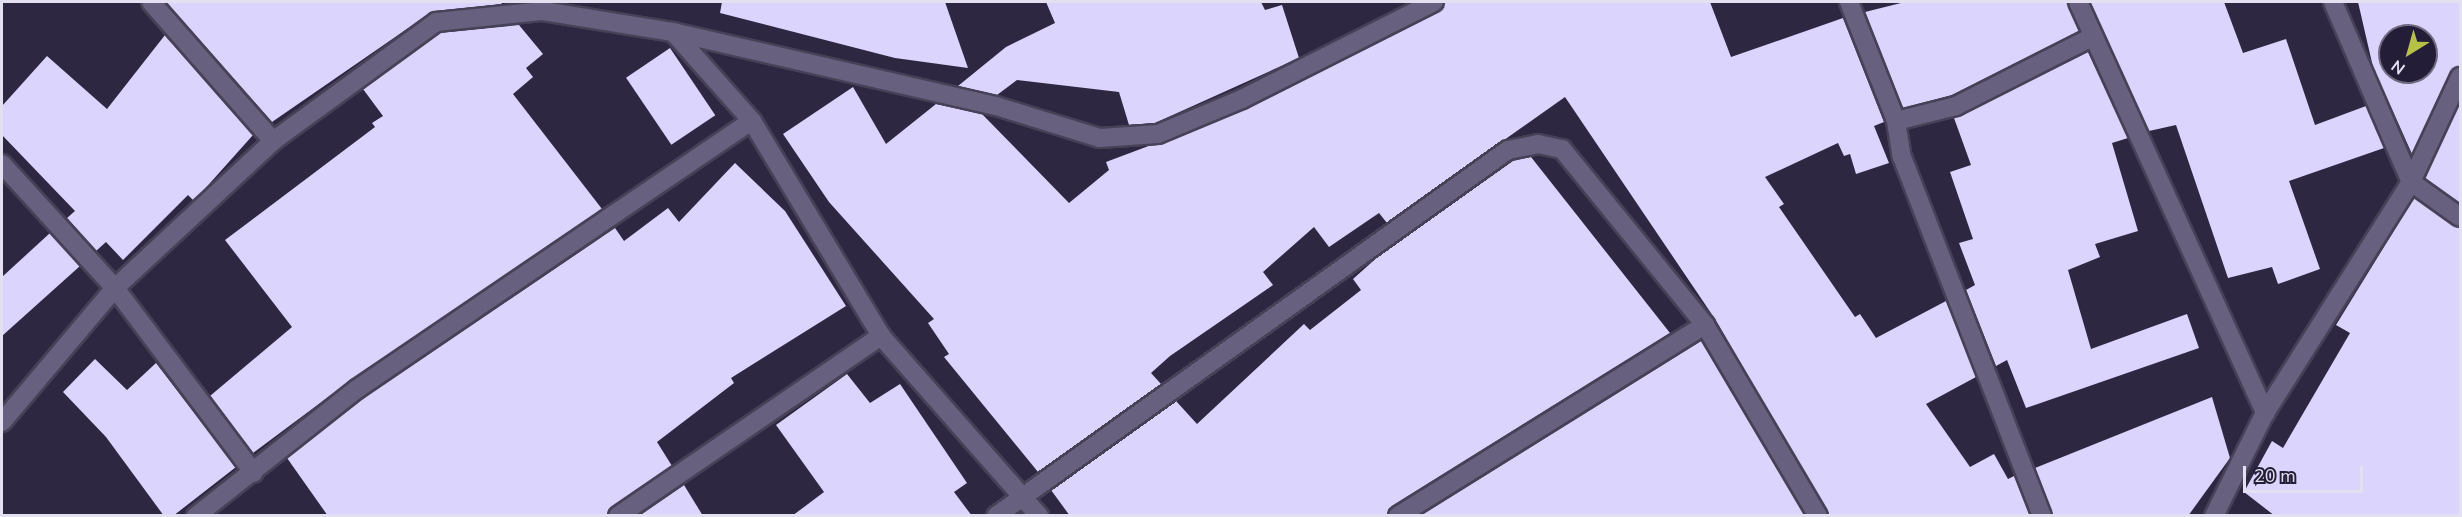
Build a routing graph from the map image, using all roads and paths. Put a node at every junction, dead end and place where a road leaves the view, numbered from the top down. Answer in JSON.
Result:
{"nodes":[{"id":1,"x":151,"y":2,"type":"edge"},
{"id":2,"x":1434,"y":2,"type":"edge"},
{"id":3,"x":1849,"y":2,"type":"edge"},
{"id":4,"x":2078,"y":2,"type":"edge"},
{"id":5,"x":2333,"y":2,"type":"edge"},
{"id":6,"x":673,"y":32,"type":"junction"},
{"id":7,"x":2092,"y":37,"type":"junction"},
{"id":8,"x":2460,"y":77,"type":"edge"},
{"id":9,"x":752,"y":121,"type":"junction"},
{"id":10,"x":1896,"y":121,"type":"junction"},
{"id":11,"x":273,"y":141,"type":"junction"},
{"id":12,"x":2,"y":164,"type":"edge"},
{"id":13,"x":2410,"y":182,"type":"junction"},
{"id":14,"x":2460,"y":217,"type":"edge"},
{"id":15,"x":116,"y":288,"type":"junction"},
{"id":16,"x":1705,"y":325,"type":"junction"},
{"id":17,"x":881,"y":336,"type":"junction"},
{"id":18,"x":2265,"y":413,"type":"junction"},
{"id":19,"x":2,"y":422,"type":"edge"},
{"id":20,"x":254,"y":473,"type":"junction"},
{"id":21,"x":1023,"y":497,"type":"junction"},
{"id":22,"x":196,"y":516,"type":"edge"},
{"id":23,"x":618,"y":516,"type":"edge"},
{"id":24,"x":996,"y":516,"type":"edge"},
{"id":25,"x":1040,"y":516,"type":"edge"},
{"id":26,"x":1398,"y":516,"type":"edge"},
{"id":27,"x":1818,"y":516,"type":"edge"},
{"id":28,"x":2043,"y":516,"type":"edge"},
{"id":29,"x":2214,"y":516,"type":"edge"}],
"edges":[{"from":1,"to":11,"type":"street"},
{"from":2,"to":6,"type":"street"},
{"from":3,"to":10,"type":"street"},
{"from":4,"to":7,"type":"street"},
{"from":5,"to":13,"type":"street"},
{"from":6,"to":9,"type":"street"},
{"from":6,"to":11,"type":"street"},
{"from":7,"to":10,"type":"street"},
{"from":7,"to":18,"type":"street"},
{"from":8,"to":13,"type":"street"},
{"from":9,"to":17,"type":"street"},
{"from":9,"to":20,"type":"street"},
{"from":10,"to":28,"type":"street"},
{"from":11,"to":15,"type":"street"},
{"from":12,"to":15,"type":"street"},
{"from":13,"to":14,"type":"street"},
{"from":13,"to":18,"type":"street"},
{"from":15,"to":19,"type":"street"},
{"from":15,"to":20,"type":"street"},
{"from":16,"to":21,"type":"street"},
{"from":16,"to":26,"type":"street"},
{"from":16,"to":27,"type":"street"},
{"from":17,"to":21,"type":"street"},
{"from":17,"to":23,"type":"street"},
{"from":18,"to":29,"type":"street"},
{"from":20,"to":22,"type":"street"},
{"from":21,"to":24,"type":"street"},
{"from":21,"to":25,"type":"street"}]}
